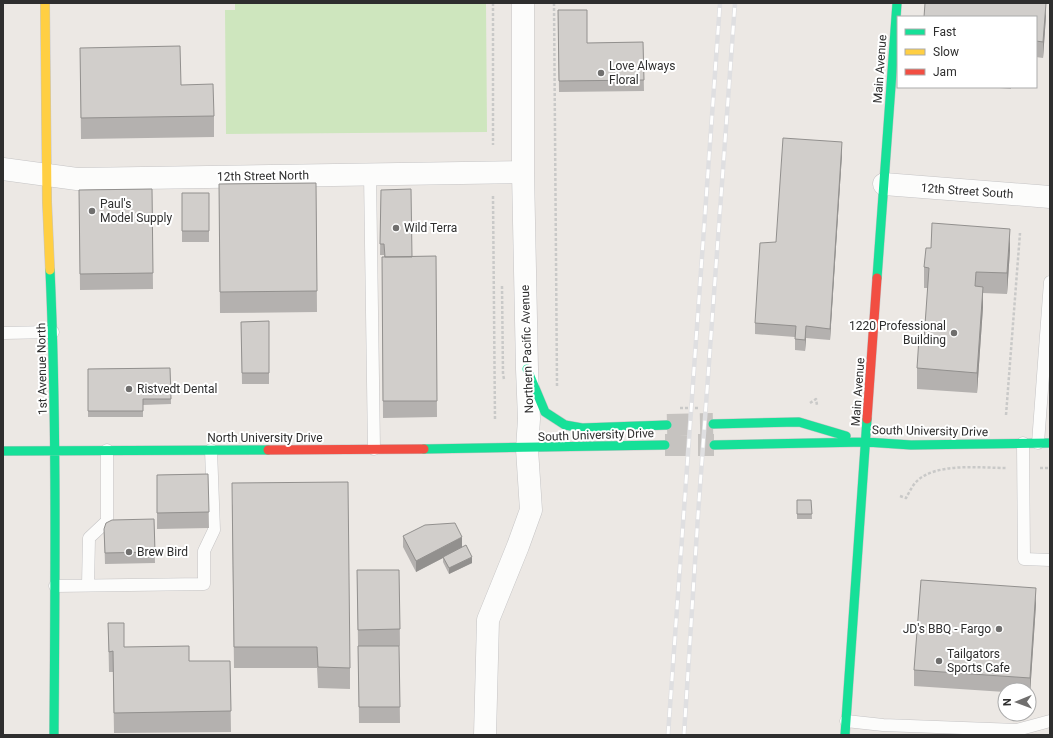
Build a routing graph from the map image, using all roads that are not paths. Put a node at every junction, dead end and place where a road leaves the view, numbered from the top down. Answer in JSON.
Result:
{"nodes":[{"id":1,"x":45,"y":3,"type":"edge"},
{"id":2,"x":522,"y":3,"type":"edge"},
{"id":3,"x":897,"y":3,"type":"edge"},
{"id":4,"x":3,"y":169,"type":"edge"},
{"id":5,"x":523,"y":172,"type":"junction"},
{"id":6,"x":47,"y":174,"type":"junction"},
{"id":7,"x":370,"y":174,"type":"junction"},
{"id":8,"x":884,"y":184,"type":"junction"},
{"id":9,"x":1050,"y":197,"type":"edge"},
{"id":10,"x":1050,"y":282,"type":"edge"},
{"id":11,"x":53,"y":332,"type":"junction"},
{"id":12,"x":3,"y":333,"type":"edge"},
{"id":13,"x":527,"y":369,"type":"junction"},
{"id":14,"x":712,"y":424,"type":"tunnel mouth"},
{"id":15,"x":667,"y":425,"type":"tunnel mouth"},
{"id":16,"x":866,"y":442,"type":"junction"},
{"id":17,"x":1038,"y":443,"type":"junction"},
{"id":18,"x":1050,"y":443,"type":"edge"},
{"id":19,"x":1023,"y":444,"type":"junction"},
{"id":20,"x":665,"y":445,"type":"tunnel mouth"},
{"id":21,"x":714,"y":445,"type":"tunnel mouth"},
{"id":22,"x":374,"y":449,"type":"junction"},
{"id":23,"x":527,"y":449,"type":"junction"},
{"id":24,"x":55,"y":450,"type":"junction"},
{"id":25,"x":107,"y":450,"type":"junction"},
{"id":26,"x":211,"y":450,"type":"junction"},
{"id":27,"x":3,"y":452,"type":"edge"},
{"id":28,"x":1050,"y":560,"type":"edge"},
{"id":29,"x":55,"y":586,"type":"junction"},
{"id":30,"x":88,"y":586,"type":"junction"},
{"id":31,"x":846,"y":721,"type":"junction"},
{"id":32,"x":1050,"y":721,"type":"edge"},
{"id":33,"x":54,"y":735,"type":"edge"},
{"id":34,"x":485,"y":735,"type":"edge"},
{"id":35,"x":845,"y":735,"type":"edge"}],
"edges":[{"from":1,"to":6,"type":"main road","name":"1st Avenue North"},
{"from":2,"to":5,"type":"street","name":"Northern Pacific Avenue"},
{"from":3,"to":8,"type":"main road","name":"Main Avenue"},
{"from":4,"to":6,"type":"street","name":"12th Street North"},
{"from":5,"to":7,"type":"street","name":"12th Street North"},
{"from":5,"to":13,"type":"street","name":"Northern Pacific Avenue"},
{"from":6,"to":7,"type":"street","name":"12th Street North"},
{"from":6,"to":11,"type":"main road","name":"1st Avenue North"},
{"from":7,"to":22,"type":"lane"},
{"from":8,"to":9,"type":"street","name":"12th Street South"},
{"from":8,"to":16,"type":"main road","name":"Main Avenue"},
{"from":10,"to":17,"type":"lane"},
{"from":11,"to":12,"type":"lane"},
{"from":11,"to":24,"type":"main road","name":"1st Avenue North"},
{"from":13,"to":15,"type":"main road"},
{"from":13,"to":23,"type":"street","name":"Northern Pacific Avenue"},
{"from":14,"to":16,"type":"main road"},
{"from":16,"to":19,"type":"main road","name":"South University Drive"},
{"from":16,"to":21,"type":"main road","name":"South University Drive"},
{"from":16,"to":31,"type":"main road","name":"Main Avenue"},
{"from":17,"to":18,"type":"main road","name":"South University Drive"},
{"from":17,"to":19,"type":"main road","name":"South University Drive"},
{"from":19,"to":28,"type":"lane"},
{"from":20,"to":23,"type":"main road","name":"South University Drive"},
{"from":22,"to":23,"type":"main road","name":"North University Drive"},
{"from":22,"to":26,"type":"main road","name":"North University Drive"},
{"from":23,"to":34,"type":"street","name":"Northern Pacific Avenue"},
{"from":24,"to":25,"type":"main road","name":"North University Drive"},
{"from":24,"to":27,"type":"main road","name":"North University Drive"},
{"from":24,"to":29,"type":"main road","name":"1st Avenue North"},
{"from":25,"to":26,"type":"main road","name":"North University Drive"},
{"from":25,"to":30,"type":"lane"},
{"from":26,"to":30,"type":"lane"},
{"from":29,"to":30,"type":"lane"},
{"from":29,"to":33,"type":"main road","name":"1st Avenue North"},
{"from":31,"to":32,"type":"lane"},
{"from":31,"to":35,"type":"main road","name":"Main Avenue"}]}
